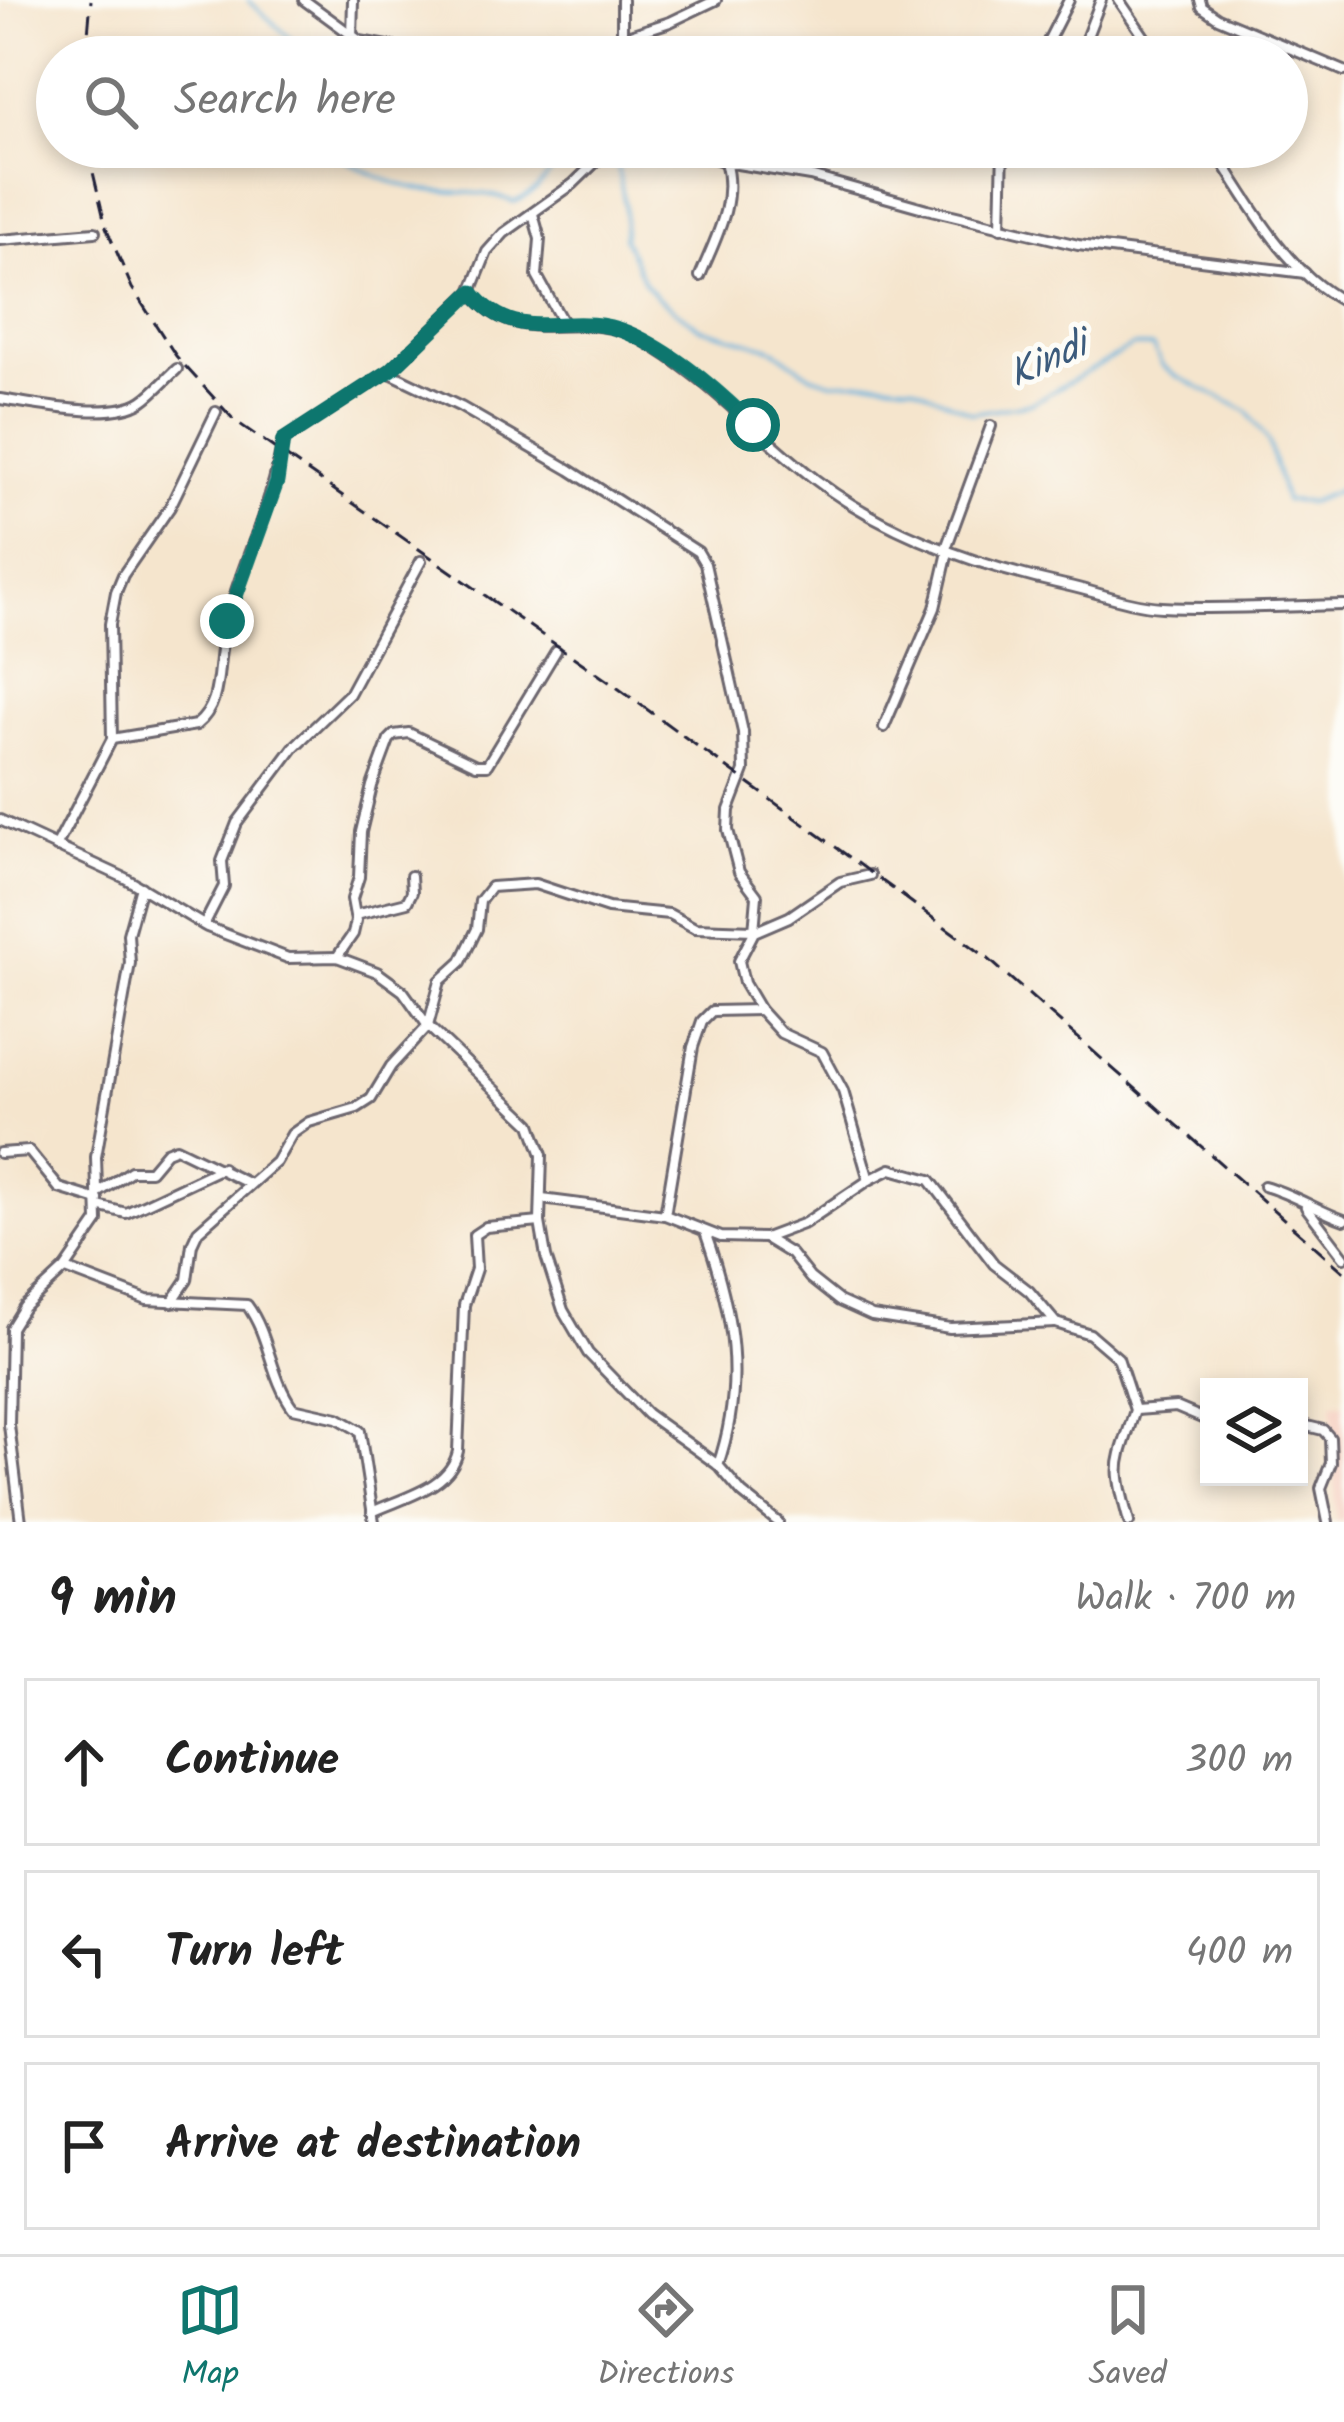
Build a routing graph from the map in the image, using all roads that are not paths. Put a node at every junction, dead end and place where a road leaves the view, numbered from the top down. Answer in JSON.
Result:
{"nodes":[{"id":1,"x":304,"y":0,"type":"edge"},
{"id":2,"x":353,"y":0,"type":"edge"},
{"id":3,"x":622,"y":0,"type":"edge"},
{"id":4,"x":716,"y":0,"type":"edge"},
{"id":5,"x":1069,"y":0,"type":"edge"},
{"id":6,"x":1119,"y":0,"type":"edge"},
{"id":7,"x":1200,"y":0,"type":"edge"},
{"id":8,"x":1099,"y":1,"type":"edge"},
{"id":9,"x":351,"y":36,"type":"edge"},
{"id":10,"x":352,"y":36,"type":"edge"},
{"id":11,"x":624,"y":36,"type":"edge"},
{"id":12,"x":627,"y":36,"type":"edge"},
{"id":13,"x":1051,"y":36,"type":"edge"},
{"id":14,"x":1086,"y":36,"type":"edge"},
{"id":15,"x":1144,"y":36,"type":"edge"},
{"id":16,"x":1261,"y":36,"type":"edge"},
{"id":17,"x":1308,"y":56,"type":"edge"},
{"id":18,"x":1344,"y":71,"type":"edge"},
{"id":19,"x":590,"y":168,"type":"edge"},
{"id":20,"x":726,"y":168,"type":"edge"},
{"id":21,"x":759,"y":168,"type":"edge"},
{"id":22,"x":1002,"y":168,"type":"edge"},
{"id":23,"x":1227,"y":168,"type":"edge"},
{"id":24,"x":533,"y":214,"type":"junction"},
{"id":25,"x":1001,"y":228,"type":"junction"},
{"id":26,"x":95,"y":232,"type":"dead end"},
{"id":27,"x":0,"y":240,"type":"edge"},
{"id":28,"x":1305,"y":273,"type":"junction"},
{"id":29,"x":700,"y":276,"type":"dead end"},
{"id":30,"x":472,"y":292,"type":"junction"},
{"id":31,"x":1344,"y":302,"type":"edge"},
{"id":32,"x":564,"y":324,"type":"junction"},
{"id":33,"x":177,"y":369,"type":"dead end"},
{"id":34,"x":388,"y":372,"type":"junction"},
{"id":35,"x":0,"y":399,"type":"edge"},
{"id":36,"x":216,"y":412,"type":"dead end"},
{"id":37,"x":992,"y":425,"type":"dead end"},
{"id":38,"x":946,"y":551,"type":"junction"},
{"id":39,"x":421,"y":561,"type":"dead end"},
{"id":40,"x":1344,"y":605,"type":"edge"},
{"id":41,"x":556,"y":651,"type":"dead end"},
{"id":42,"x":884,"y":727,"type":"dead end"},
{"id":43,"x":112,"y":739,"type":"junction"},
{"id":44,"x":0,"y":820,"type":"edge"},
{"id":45,"x":56,"y":847,"type":"junction"},
{"id":46,"x":870,"y":875,"type":"dead end"},
{"id":47,"x":411,"y":876,"type":"dead end"},
{"id":48,"x":141,"y":886,"type":"junction"},
{"id":49,"x":355,"y":915,"type":"junction"},
{"id":50,"x":204,"y":925,"type":"junction"},
{"id":51,"x":754,"y":931,"type":"junction"},
{"id":52,"x":337,"y":957,"type":"junction"},
{"id":53,"x":760,"y":1010,"type":"junction"},
{"id":54,"x":428,"y":1026,"type":"junction"},
{"id":55,"x":0,"y":1153,"type":"edge"},
{"id":56,"x":222,"y":1168,"type":"junction"},
{"id":57,"x":869,"y":1180,"type":"junction"},
{"id":58,"x":248,"y":1183,"type":"junction"},
{"id":59,"x":1264,"y":1186,"type":"dead end"},
{"id":60,"x":1291,"y":1194,"type":"junction"},
{"id":61,"x":542,"y":1199,"type":"junction"},
{"id":62,"x":98,"y":1200,"type":"junction"},
{"id":63,"x":665,"y":1214,"type":"junction"},
{"id":64,"x":1344,"y":1220,"type":"edge"},
{"id":65,"x":540,"y":1222,"type":"junction"},
{"id":66,"x":705,"y":1232,"type":"junction"},
{"id":67,"x":765,"y":1238,"type":"junction"},
{"id":68,"x":1344,"y":1257,"type":"edge"},
{"id":69,"x":65,"y":1268,"type":"junction"},
{"id":70,"x":172,"y":1302,"type":"junction"},
{"id":71,"x":1056,"y":1323,"type":"junction"},
{"id":72,"x":1135,"y":1410,"type":"junction"},
{"id":73,"x":1200,"y":1417,"type":"edge"},
{"id":74,"x":4,"y":1425,"type":"edge"},
{"id":75,"x":1308,"y":1426,"type":"edge"},
{"id":76,"x":718,"y":1465,"type":"junction"},
{"id":77,"x":373,"y":1517,"type":"edge"},
{"id":78,"x":21,"y":1522,"type":"edge"},
{"id":79,"x":778,"y":1522,"type":"edge"},
{"id":80,"x":1129,"y":1522,"type":"edge"},
{"id":81,"x":1328,"y":1522,"type":"edge"}],
"edges":[{"from":1,"to":9,"type":"street"},
{"from":2,"to":10,"type":"street"},
{"from":3,"to":11,"type":"street"},
{"from":4,"to":12,"type":"street"},
{"from":5,"to":13,"type":"street"},
{"from":6,"to":15,"type":"street"},
{"from":7,"to":16,"type":"street"},
{"from":8,"to":14,"type":"street"},
{"from":17,"to":18,"type":"street"},
{"from":19,"to":24,"type":"street"},
{"from":20,"to":29,"type":"street"},
{"from":21,"to":25,"type":"street"},
{"from":22,"to":25,"type":"street"},
{"from":23,"to":28,"type":"street"},
{"from":24,"to":30,"type":"street"},
{"from":24,"to":32,"type":"street"},
{"from":25,"to":28,"type":"street"},
{"from":26,"to":27,"type":"street"},
{"from":28,"to":31,"type":"street"},
{"from":30,"to":32,"type":"street"},
{"from":30,"to":34,"type":"street"},
{"from":32,"to":38,"type":"street"},
{"from":33,"to":35,"type":"street"},
{"from":34,"to":43,"type":"street"},
{"from":34,"to":51,"type":"street"},
{"from":36,"to":43,"type":"street"},
{"from":37,"to":38,"type":"street"},
{"from":38,"to":40,"type":"street"},
{"from":38,"to":42,"type":"street"},
{"from":39,"to":50,"type":"street"},
{"from":41,"to":49,"type":"street"},
{"from":43,"to":45,"type":"street"},
{"from":44,"to":45,"type":"street"},
{"from":45,"to":48,"type":"street"},
{"from":46,"to":51,"type":"street"},
{"from":47,"to":49,"type":"street"},
{"from":48,"to":50,"type":"street"},
{"from":48,"to":62,"type":"street"},
{"from":49,"to":52,"type":"street"},
{"from":50,"to":52,"type":"street"},
{"from":51,"to":53,"type":"street"},
{"from":51,"to":54,"type":"street"},
{"from":52,"to":54,"type":"street"},
{"from":53,"to":57,"type":"street"},
{"from":53,"to":63,"type":"street"},
{"from":54,"to":58,"type":"street"},
{"from":54,"to":61,"type":"street"},
{"from":55,"to":62,"type":"street"},
{"from":56,"to":58,"type":"street"},
{"from":56,"to":62,"type":"street"},
{"from":56,"to":62,"type":"street"},
{"from":57,"to":67,"type":"street"},
{"from":57,"to":71,"type":"street"},
{"from":58,"to":70,"type":"street"},
{"from":59,"to":60,"type":"street"},
{"from":60,"to":64,"type":"street"},
{"from":60,"to":68,"type":"street"},
{"from":61,"to":63,"type":"street"},
{"from":61,"to":65,"type":"street"},
{"from":62,"to":69,"type":"street"},
{"from":63,"to":66,"type":"street"},
{"from":65,"to":76,"type":"street"},
{"from":65,"to":77,"type":"street"},
{"from":66,"to":67,"type":"street"},
{"from":66,"to":76,"type":"street"},
{"from":67,"to":71,"type":"street"},
{"from":69,"to":70,"type":"street"},
{"from":69,"to":74,"type":"street"},
{"from":70,"to":77,"type":"street"},
{"from":71,"to":72,"type":"street"},
{"from":72,"to":73,"type":"street"},
{"from":72,"to":80,"type":"street"},
{"from":74,"to":78,"type":"street"},
{"from":75,"to":81,"type":"street"},
{"from":76,"to":79,"type":"street"}]}
